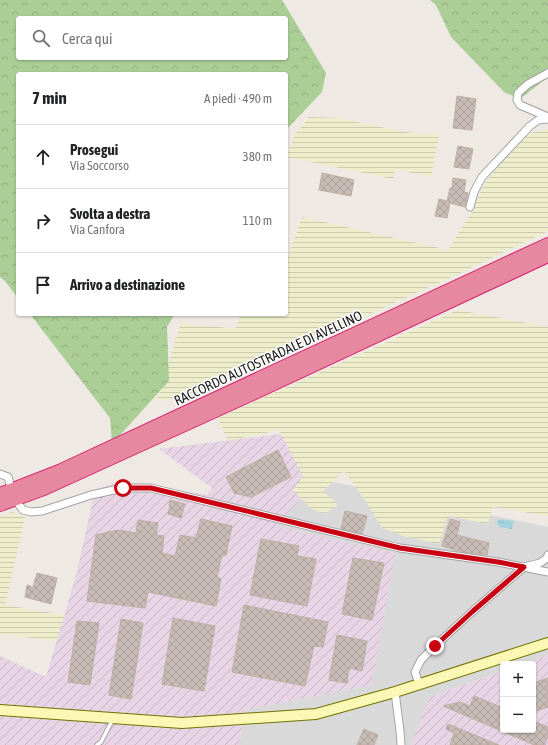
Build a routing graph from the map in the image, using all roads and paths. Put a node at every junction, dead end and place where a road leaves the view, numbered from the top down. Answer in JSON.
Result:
{"nodes":[{"id":1,"x":548,"y":73,"type":"edge"},
{"id":2,"x":548,"y":118,"type":"edge"},
{"id":3,"x":470,"y":207,"type":"dead end"},
{"id":4,"x":548,"y":244,"type":"edge"},
{"id":5,"x":548,"y":256,"type":"edge"},
{"id":6,"x":0,"y":474,"type":"edge"},
{"id":7,"x":10,"y":484,"type":"dead end"},
{"id":8,"x":0,"y":494,"type":"edge"},
{"id":9,"x":0,"y":505,"type":"edge"},
{"id":10,"x":19,"y":505,"type":"dead end"},
{"id":11,"x":548,"y":555,"type":"edge"},
{"id":12,"x":524,"y":567,"type":"junction"},
{"id":13,"x":548,"y":572,"type":"edge"},
{"id":14,"x":548,"y":643,"type":"edge"},
{"id":15,"x":419,"y":684,"type":"junction"},
{"id":16,"x":395,"y":692,"type":"junction"},
{"id":17,"x":0,"y":710,"type":"edge"},
{"id":18,"x":113,"y":718,"type":"junction"},
{"id":19,"x":97,"y":745,"type":"edge"},
{"id":20,"x":401,"y":745,"type":"edge"}],
"edges":[{"from":1,"to":2,"type":"street"},
{"from":2,"to":3,"type":"street"},
{"from":4,"to":8,"type":"highway","name":"RACCORDO AUTOSTRADALE DI AVELLINO"},
{"from":5,"to":9,"type":"highway","name":"RACCORDO AUTOSTRADALE DI AVELLINO"},
{"from":6,"to":7,"type":"street"},
{"from":10,"to":12,"type":"street"},
{"from":11,"to":12,"type":"street"},
{"from":12,"to":13,"type":"street"},
{"from":12,"to":15,"type":"street"},
{"from":14,"to":15,"type":"street"},
{"from":15,"to":16,"type":"street"},
{"from":16,"to":18,"type":"street"},
{"from":16,"to":20,"type":"street"},
{"from":17,"to":18,"type":"street"},
{"from":18,"to":19,"type":"lane"}]}
